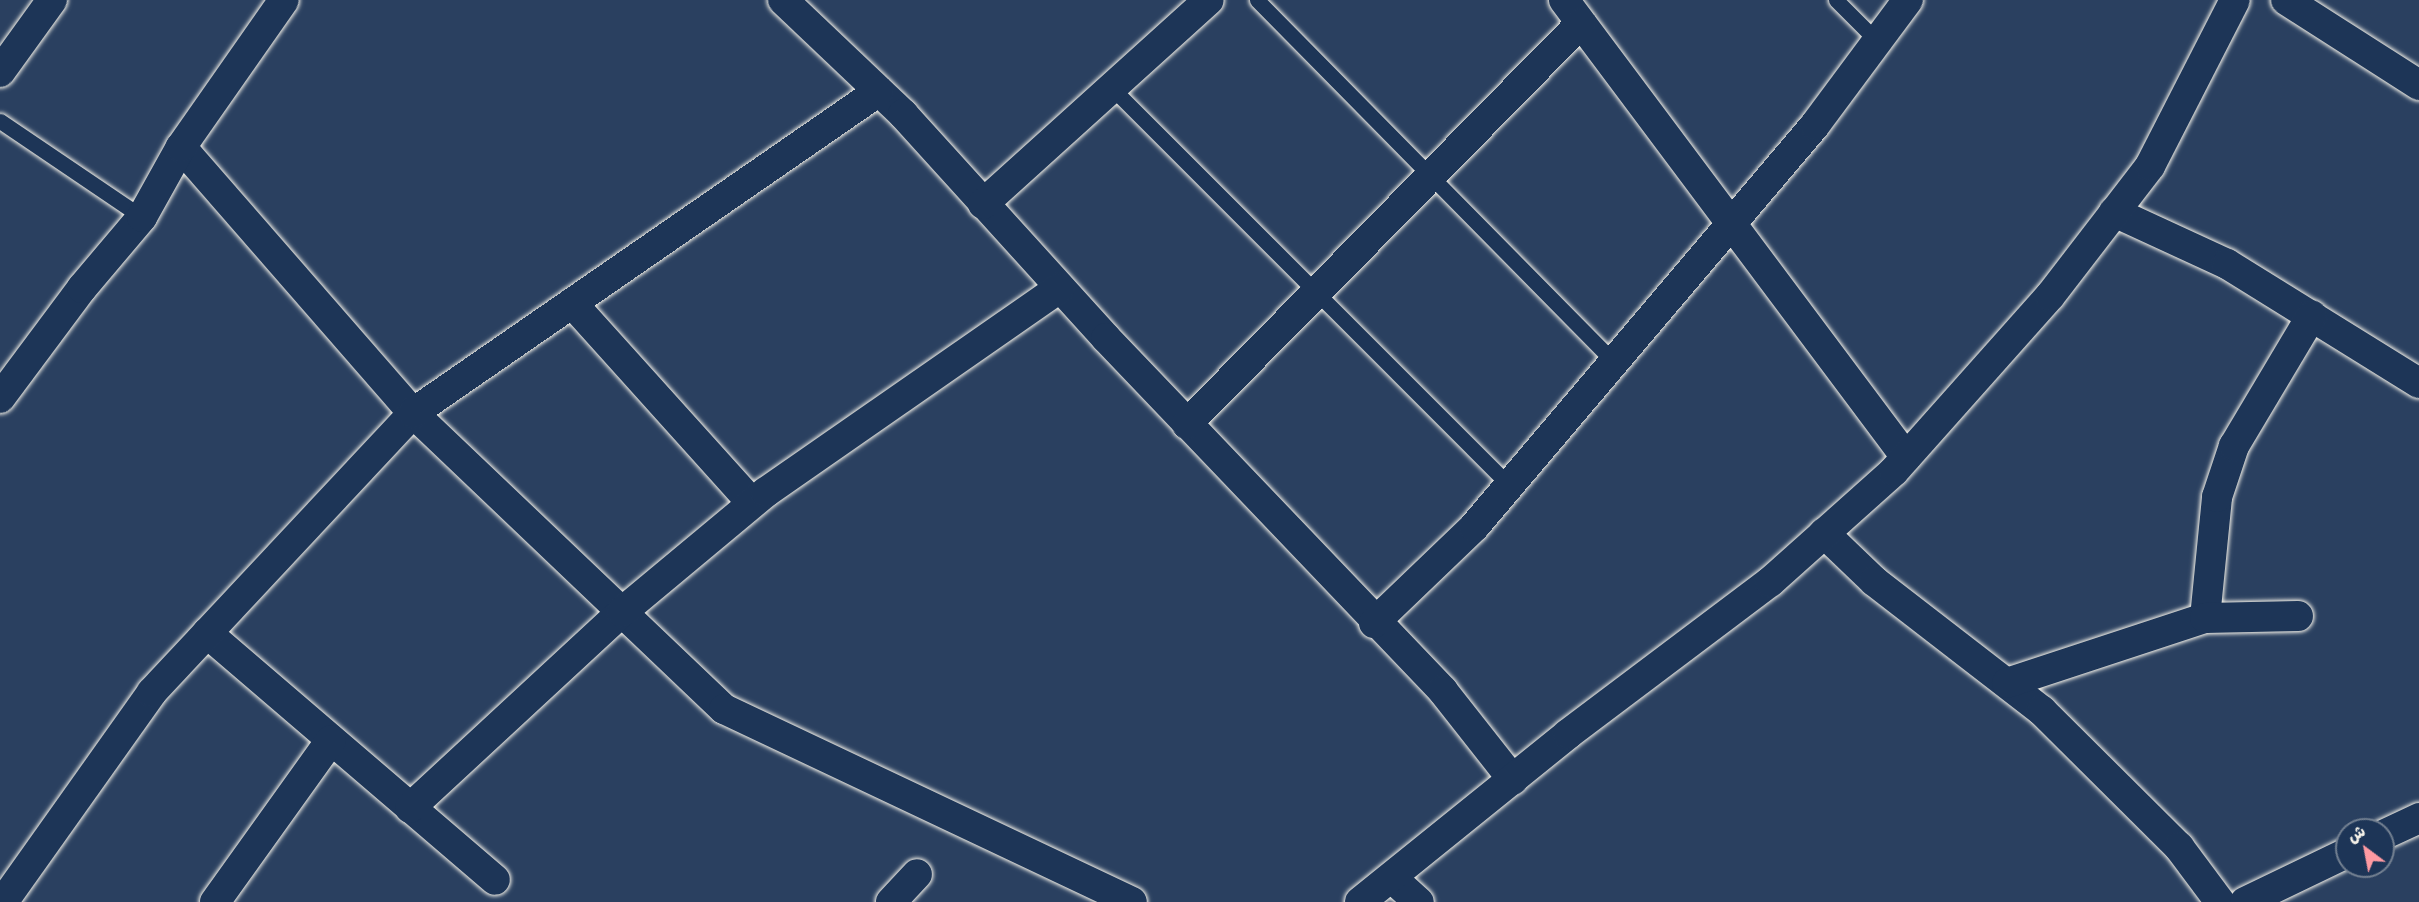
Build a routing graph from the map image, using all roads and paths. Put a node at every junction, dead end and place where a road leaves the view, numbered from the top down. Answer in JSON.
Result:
{"nodes":[{"id":1,"x":52,"y":0,"type":"edge"},
{"id":2,"x":284,"y":0,"type":"edge"},
{"id":3,"x":783,"y":0,"type":"edge"},
{"id":4,"x":1209,"y":0,"type":"edge"},
{"id":5,"x":1257,"y":0,"type":"edge"},
{"id":6,"x":1836,"y":0,"type":"edge"},
{"id":7,"x":1908,"y":0,"type":"edge"},
{"id":8,"x":2286,"y":0,"type":"edge"},
{"id":9,"x":2224,"y":4,"type":"edge"},
{"id":10,"x":1573,"y":12,"type":"edge"},
{"id":11,"x":1877,"y":41,"type":"junction"},
{"id":12,"x":0,"y":72,"type":"edge"},
{"id":13,"x":2419,"y":85,"type":"edge"},
{"id":14,"x":1112,"y":88,"type":"junction"},
{"id":15,"x":879,"y":91,"type":"junction"},
{"id":16,"x":0,"y":121,"type":"edge"},
{"id":17,"x":181,"y":147,"type":"junction"},
{"id":18,"x":1431,"y":176,"type":"junction"},
{"id":19,"x":983,"y":204,"type":"junction"},
{"id":20,"x":2115,"y":212,"type":"junction"},
{"id":21,"x":142,"y":217,"type":"junction"},
{"id":22,"x":1730,"y":225,"type":"junction"},
{"id":23,"x":1059,"y":288,"type":"junction"},
{"id":24,"x":1316,"y":293,"type":"junction"},
{"id":25,"x":572,"y":303,"type":"junction"},
{"id":26,"x":2313,"y":315,"type":"junction"},
{"id":27,"x":1614,"y":362,"type":"junction"},
{"id":28,"x":2419,"y":383,"type":"edge"},
{"id":29,"x":0,"y":398,"type":"edge"},
{"id":30,"x":413,"y":413,"type":"junction"},
{"id":31,"x":1187,"y":424,"type":"junction"},
{"id":32,"x":1906,"y":458,"type":"junction"},
{"id":33,"x":1509,"y":485,"type":"junction"},
{"id":34,"x":752,"y":503,"type":"junction"},
{"id":35,"x":1824,"y":533,"type":"junction"},
{"id":36,"x":622,"y":612,"type":"junction"},
{"id":37,"x":2298,"y":616,"type":"dead end"},
{"id":38,"x":2205,"y":618,"type":"junction"},
{"id":39,"x":1374,"y":623,"type":"junction"},
{"id":40,"x":207,"y":633,"type":"junction"},
{"id":41,"x":2007,"y":683,"type":"junction"},
{"id":42,"x":331,"y":740,"type":"junction"},
{"id":43,"x":1513,"y":780,"type":"junction"},
{"id":44,"x":410,"y":808,"type":"junction"},
{"id":45,"x":2419,"y":818,"type":"edge"},
{"id":46,"x":2395,"y":829,"type":"edge"},
{"id":47,"x":2335,"y":859,"type":"edge"},
{"id":48,"x":917,"y":874,"type":"dead end"},
{"id":49,"x":1392,"y":878,"type":"junction"},
{"id":50,"x":495,"y":880,"type":"dead end"},
{"id":51,"x":3,"y":902,"type":"edge"},
{"id":52,"x":215,"y":902,"type":"edge"},
{"id":53,"x":891,"y":902,"type":"edge"},
{"id":54,"x":1132,"y":902,"type":"edge"},
{"id":55,"x":1360,"y":902,"type":"edge"},
{"id":56,"x":1419,"y":902,"type":"edge"},
{"id":57,"x":2220,"y":902,"type":"edge"},
{"id":58,"x":2245,"y":902,"type":"edge"}],
"edges":[{"from":1,"to":12,"type":"street"},
{"from":2,"to":17,"type":"street"},
{"from":3,"to":15,"type":"street"},
{"from":4,"to":14,"type":"street"},
{"from":5,"to":18,"type":"lane"},
{"from":6,"to":11,"type":"lane"},
{"from":7,"to":11,"type":"street"},
{"from":8,"to":13,"type":"street"},
{"from":9,"to":20,"type":"street"},
{"from":10,"to":18,"type":"street"},
{"from":10,"to":22,"type":"street"},
{"from":11,"to":22,"type":"street"},
{"from":14,"to":19,"type":"street"},
{"from":14,"to":24,"type":"lane"},
{"from":15,"to":19,"type":"street"},
{"from":15,"to":25,"type":"street"},
{"from":16,"to":21,"type":"lane"},
{"from":17,"to":21,"type":"street"},
{"from":17,"to":30,"type":"street"},
{"from":18,"to":24,"type":"street"},
{"from":18,"to":27,"type":"lane"},
{"from":19,"to":23,"type":"street"},
{"from":20,"to":26,"type":"street"},
{"from":20,"to":32,"type":"street"},
{"from":21,"to":29,"type":"street"},
{"from":22,"to":27,"type":"street"},
{"from":22,"to":32,"type":"street"},
{"from":23,"to":31,"type":"street"},
{"from":23,"to":34,"type":"street"},
{"from":24,"to":31,"type":"street"},
{"from":24,"to":33,"type":"lane"},
{"from":25,"to":30,"type":"street"},
{"from":25,"to":34,"type":"street"},
{"from":26,"to":28,"type":"street"},
{"from":26,"to":38,"type":"street"},
{"from":27,"to":33,"type":"street"},
{"from":30,"to":36,"type":"street"},
{"from":30,"to":40,"type":"street"},
{"from":31,"to":39,"type":"street"},
{"from":32,"to":35,"type":"street"},
{"from":33,"to":39,"type":"street"},
{"from":34,"to":36,"type":"street"},
{"from":35,"to":41,"type":"street"},
{"from":35,"to":43,"type":"street"},
{"from":36,"to":44,"type":"street"},
{"from":36,"to":54,"type":"street"},
{"from":37,"to":38,"type":"street"},
{"from":38,"to":41,"type":"street"},
{"from":39,"to":43,"type":"street"},
{"from":40,"to":42,"type":"street"},
{"from":40,"to":51,"type":"street"},
{"from":41,"to":57,"type":"street"},
{"from":42,"to":44,"type":"street"},
{"from":42,"to":52,"type":"street"},
{"from":43,"to":49,"type":"street"},
{"from":44,"to":50,"type":"street"},
{"from":45,"to":46,"type":"street"},
{"from":47,"to":58,"type":"street"},
{"from":48,"to":53,"type":"street"},
{"from":49,"to":55,"type":"street"},
{"from":49,"to":56,"type":"street"}]}
